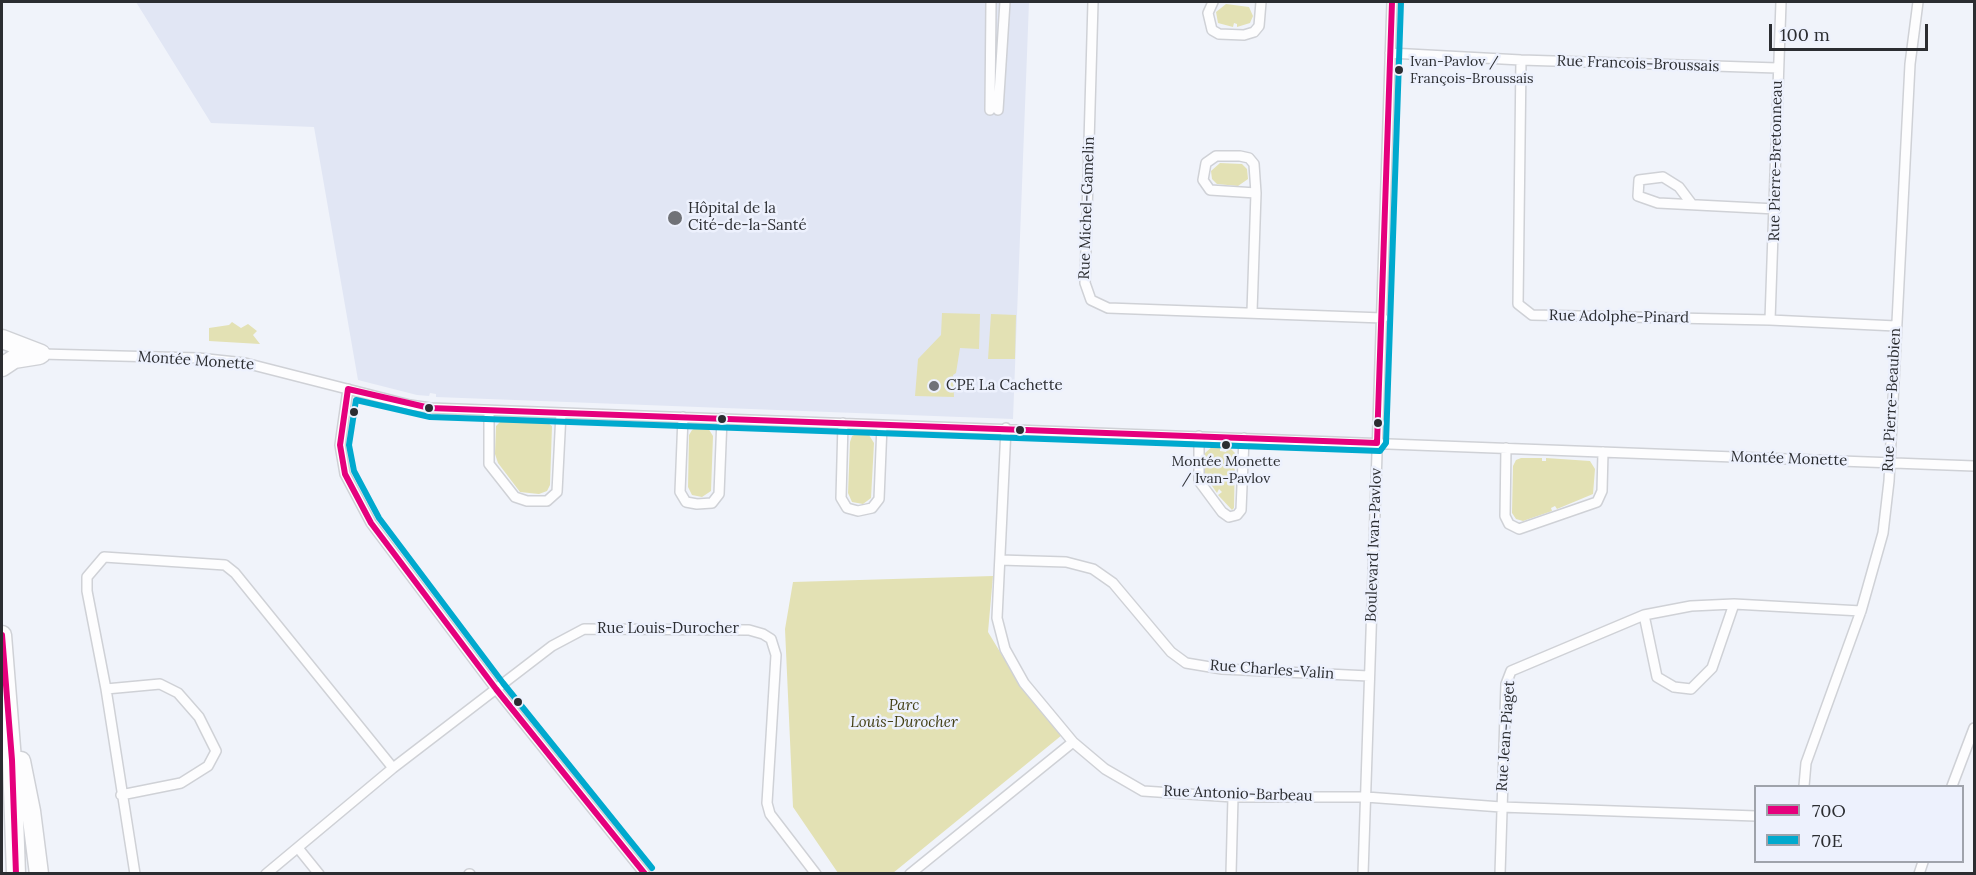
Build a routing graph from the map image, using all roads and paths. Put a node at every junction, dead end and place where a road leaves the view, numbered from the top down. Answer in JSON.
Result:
{"nodes":[{"id":1,"x":991,"y":2,"type":"edge"},
{"id":2,"x":1005,"y":2,"type":"edge"},
{"id":3,"x":1093,"y":2,"type":"edge"},
{"id":4,"x":1213,"y":2,"type":"edge"},
{"id":5,"x":1261,"y":2,"type":"edge"},
{"id":6,"x":1392,"y":2,"type":"edge"},
{"id":7,"x":1781,"y":2,"type":"edge"},
{"id":8,"x":1918,"y":2,"type":"edge"},
{"id":9,"x":1390,"y":52,"type":"junction"},
{"id":10,"x":1521,"y":60,"type":"junction"},
{"id":11,"x":1778,"y":68,"type":"junction"},
{"id":12,"x":1256,"y":193,"type":"junction"},
{"id":13,"x":1691,"y":203,"type":"junction"},
{"id":14,"x":1776,"y":209,"type":"junction"},
{"id":15,"x":1252,"y":312,"type":"junction"},
{"id":16,"x":1383,"y":318,"type":"junction"},
{"id":17,"x":1770,"y":320,"type":"junction"},
{"id":18,"x":1896,"y":326,"type":"junction"},
{"id":19,"x":2,"y":339,"type":"edge"},
{"id":20,"x":41,"y":354,"type":"junction"},
{"id":21,"x":2,"y":367,"type":"edge"},
{"id":22,"x":348,"y":389,"type":"junction"},
{"id":23,"x":489,"y":411,"type":"junction"},
{"id":24,"x":561,"y":412,"type":"junction"},
{"id":25,"x":683,"y":417,"type":"junction"},
{"id":26,"x":722,"y":418,"type":"junction"},
{"id":27,"x":843,"y":423,"type":"junction"},
{"id":28,"x":882,"y":424,"type":"junction"},
{"id":29,"x":1006,"y":428,"type":"junction"},
{"id":30,"x":1199,"y":436,"type":"junction"},
{"id":31,"x":1244,"y":438,"type":"junction"},
{"id":32,"x":1377,"y":443,"type":"junction"},
{"id":33,"x":1506,"y":448,"type":"junction"},
{"id":34,"x":1603,"y":452,"type":"junction"},
{"id":35,"x":1889,"y":463,"type":"junction"},
{"id":36,"x":1974,"y":466,"type":"edge"},
{"id":37,"x":1000,"y":560,"type":"junction"},
{"id":38,"x":1734,"y":604,"type":"junction"},
{"id":39,"x":1862,"y":611,"type":"junction"},
{"id":40,"x":1644,"y":615,"type":"junction"},
{"id":41,"x":2,"y":635,"type":"edge"},
{"id":42,"x":1370,"y":676,"type":"junction"},
{"id":43,"x":106,"y":689,"type":"junction"},
{"id":44,"x":496,"y":689,"type":"junction"},
{"id":45,"x":8,"y":700,"type":"junction"},
{"id":46,"x":1974,"y":728,"type":"edge"},
{"id":47,"x":1972,"y":739,"type":"edge"},
{"id":48,"x":1073,"y":742,"type":"junction"},
{"id":49,"x":393,"y":768,"type":"junction"},
{"id":50,"x":1804,"y":785,"type":"edge"},
{"id":51,"x":1952,"y":785,"type":"edge"},
{"id":52,"x":121,"y":795,"type":"junction"},
{"id":53,"x":1233,"y":797,"type":"junction"},
{"id":54,"x":1366,"y":797,"type":"junction"},
{"id":55,"x":1501,"y":807,"type":"junction"},
{"id":56,"x":1754,"y":816,"type":"edge"},
{"id":57,"x":298,"y":848,"type":"junction"},
{"id":58,"x":16,"y":873,"type":"edge"},
{"id":59,"x":39,"y":873,"type":"edge"},
{"id":60,"x":135,"y":873,"type":"edge"},
{"id":61,"x":266,"y":873,"type":"edge"},
{"id":62,"x":319,"y":873,"type":"edge"},
{"id":63,"x":645,"y":873,"type":"edge"},
{"id":64,"x":816,"y":873,"type":"edge"},
{"id":65,"x":910,"y":873,"type":"edge"},
{"id":66,"x":1231,"y":873,"type":"edge"},
{"id":67,"x":1363,"y":873,"type":"edge"},
{"id":68,"x":1500,"y":873,"type":"edge"}],
"edges":[{"from":1,"to":2,"type":"street"},
{"from":3,"to":15,"type":"street","name":"Rue Michel-Gamelin"},
{"from":4,"to":5,"type":"street"},
{"from":6,"to":9,"type":"street","name":"Boulevard Ivan-Pavlov"},
{"from":7,"to":11,"type":"street","name":"Rue Pierre-Bretonneau"},
{"from":8,"to":18,"type":"street","name":"Rue Pierre-Beaubien"},
{"from":9,"to":10,"type":"street","name":"Rue Francois-Broussais"},
{"from":9,"to":16,"type":"street","name":"Boulevard Ivan-Pavlov"},
{"from":10,"to":11,"type":"street","name":"Rue Francois-Broussais"},
{"from":10,"to":17,"type":"street","name":"Rue Adolphe-Pinard"},
{"from":11,"to":14,"type":"street","name":"Rue Pierre-Bretonneau"},
{"from":12,"to":12,"type":"street"},
{"from":12,"to":15,"type":"street"},
{"from":13,"to":13,"type":"street"},
{"from":13,"to":14,"type":"street"},
{"from":14,"to":17,"type":"street","name":"Rue Pierre-Bretonneau"},
{"from":15,"to":16,"type":"street","name":"Rue Michel-Gamelin"},
{"from":16,"to":32,"type":"street","name":"Boulevard Ivan-Pavlov"},
{"from":17,"to":18,"type":"street","name":"Rue Adolphe-Pinard"},
{"from":18,"to":35,"type":"street","name":"Rue Pierre-Beaubien"},
{"from":19,"to":20,"type":"highway"},
{"from":20,"to":21,"type":"highway"},
{"from":20,"to":22,"type":"street","name":"Montée Monette"},
{"from":22,"to":23,"type":"street","name":"Montée Monette"},
{"from":22,"to":44,"type":"street"},
{"from":23,"to":24,"type":"street","name":"Montée Monette"},
{"from":23,"to":24,"type":"street"},
{"from":24,"to":25,"type":"street","name":"Montée Monette"},
{"from":25,"to":26,"type":"street","name":"Montée Monette"},
{"from":25,"to":26,"type":"street"},
{"from":26,"to":27,"type":"street","name":"Montée Monette"},
{"from":27,"to":28,"type":"street","name":"Montée Monette"},
{"from":27,"to":28,"type":"street"},
{"from":28,"to":29,"type":"street","name":"Montée Monette"},
{"from":29,"to":30,"type":"street","name":"Montée Monette"},
{"from":29,"to":37,"type":"street","name":"Rue Antonio-Barbeau"},
{"from":30,"to":31,"type":"street","name":"Montée Monette"},
{"from":30,"to":31,"type":"street"},
{"from":31,"to":32,"type":"street","name":"Montée Monette"},
{"from":32,"to":33,"type":"street","name":"Montée Monette"},
{"from":32,"to":42,"type":"street","name":"Boulevard Ivan-Pavlov"},
{"from":33,"to":34,"type":"street","name":"Montée Monette"},
{"from":33,"to":34,"type":"street"},
{"from":34,"to":35,"type":"street","name":"Montée Monette"},
{"from":35,"to":36,"type":"street","name":"Montée Monette"},
{"from":35,"to":39,"type":"street","name":"Rue Pierre-Beaubien"},
{"from":37,"to":42,"type":"street","name":"Rue Charles-Valin"},
{"from":37,"to":48,"type":"street","name":"Rue Antonio-Barbeau"},
{"from":38,"to":39,"type":"street","name":"Rue Jean-Piaget"},
{"from":38,"to":40,"type":"street","name":"Rue Jean-Piaget"},
{"from":38,"to":40,"type":"street"},
{"from":39,"to":50,"type":"street","name":"Rue Pierre-Beaubien"},
{"from":40,"to":55,"type":"street","name":"Rue Jean-Piaget"},
{"from":41,"to":45,"type":"highway"},
{"from":42,"to":54,"type":"street","name":"Boulevard Ivan-Pavlov"},
{"from":43,"to":49,"type":"street"},
{"from":43,"to":52,"type":"street"},
{"from":43,"to":52,"type":"street"},
{"from":44,"to":49,"type":"street","name":"Rue Louis-Durocher"},
{"from":44,"to":63,"type":"street"},
{"from":44,"to":64,"type":"street","name":"Rue Louis-Durocher"},
{"from":45,"to":58,"type":"highway"},
{"from":45,"to":59,"type":"highway"},
{"from":46,"to":47,"type":"street"},
{"from":47,"to":51,"type":"street"},
{"from":48,"to":53,"type":"street","name":"Rue Antonio-Barbeau"},
{"from":48,"to":65,"type":"street"},
{"from":49,"to":57,"type":"street","name":"Rue Louis-Durocher"},
{"from":52,"to":60,"type":"street"},
{"from":53,"to":54,"type":"street","name":"Rue Antonio-Barbeau"},
{"from":53,"to":66,"type":"street"},
{"from":54,"to":55,"type":"street","name":"Rue Antonio-Barbeau"},
{"from":54,"to":67,"type":"street","name":"Boulevard Ivan-Pavlov"},
{"from":55,"to":56,"type":"street","name":"Rue Antonio-Barbeau"},
{"from":55,"to":68,"type":"street","name":"Rue Jean-Piaget"},
{"from":57,"to":61,"type":"street","name":"Rue Louis-Durocher"},
{"from":57,"to":62,"type":"street"}]}
